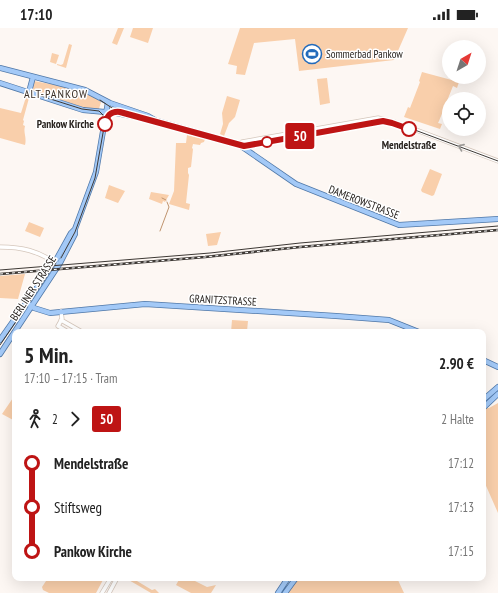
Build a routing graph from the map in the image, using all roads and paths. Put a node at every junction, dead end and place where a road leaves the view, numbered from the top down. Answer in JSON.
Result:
{"nodes":[{"id":1,"x":0,"y":68,"type":"edge"},
{"id":2,"x":33,"y":77,"type":"junction"},
{"id":3,"x":0,"y":83,"type":"edge"},
{"id":4,"x":29,"y":92,"type":"junction"},
{"id":5,"x":106,"y":101,"type":"junction"},
{"id":6,"x":106,"y":112,"type":"junction"},
{"id":7,"x":157,"y":121,"type":"junction"},
{"id":8,"x":238,"y":144,"type":"junction"},
{"id":9,"x":498,"y":161,"type":"edge"},
{"id":10,"x":498,"y":219,"type":"edge"},
{"id":11,"x":0,"y":247,"type":"edge"},
{"id":12,"x":57,"y":263,"type":"junction"},
{"id":13,"x":27,"y":303,"type":"junction"},
{"id":14,"x":31,"y":306,"type":"junction"},
{"id":15,"x":61,"y":312,"type":"junction"},
{"id":16,"x":61,"y":320,"type":"junction"},
{"id":17,"x":16,"y":329,"type":"edge"},
{"id":18,"x":63,"y":329,"type":"edge"},
{"id":19,"x":77,"y":329,"type":"edge"},
{"id":20,"x":412,"y":329,"type":"edge"},
{"id":21,"x":12,"y":335,"type":"edge"},
{"id":22,"x":0,"y":340,"type":"edge"},
{"id":23,"x":0,"y":354,"type":"edge"},
{"id":24,"x":486,"y":361,"type":"edge"},
{"id":25,"x":498,"y":367,"type":"edge"},
{"id":26,"x":498,"y":387,"type":"edge"},
{"id":27,"x":489,"y":394,"type":"junction"},
{"id":28,"x":498,"y":394,"type":"edge"},
{"id":29,"x":486,"y":397,"type":"edge"},
{"id":30,"x":493,"y":399,"type":"junction"},
{"id":31,"x":486,"y":405,"type":"edge"},
{"id":32,"x":109,"y":581,"type":"edge"},
{"id":33,"x":116,"y":581,"type":"edge"},
{"id":34,"x":286,"y":581,"type":"edge"},
{"id":35,"x":294,"y":581,"type":"edge"},
{"id":36,"x":102,"y":593,"type":"edge"},
{"id":37,"x":109,"y":593,"type":"edge"},
{"id":38,"x":278,"y":593,"type":"edge"},
{"id":39,"x":285,"y":593,"type":"edge"}],
"edges":[{"from":1,"to":2,"type":"main road"},
{"from":2,"to":4,"type":"main road"},
{"from":2,"to":5,"type":"main road"},
{"from":3,"to":4,"type":"main road"},
{"from":4,"to":6,"type":"main road"},
{"from":5,"to":6,"type":"main road","name":"BERLINER STRASSE"},
{"from":5,"to":7,"type":"main road"},
{"from":6,"to":7,"type":"main road"},
{"from":6,"to":12,"type":"main road","name":"BERLINER STRASSE"},
{"from":7,"to":8,"type":"main road","name":"DAMEROWSTRASSE"},
{"from":9,"to":8,"type":"street","one_way":true},
{"from":8,"to":10,"type":"main road","name":"DAMEROWSTRASSE"},
{"from":11,"to":12,"type":"street"},
{"from":12,"to":13,"type":"main road","name":"BERLINER STRASSE"},
{"from":12,"to":14,"type":"main road","name":"BERLINER STRASSE"},
{"from":13,"to":14,"type":"main road","name":"GRANITZSTRASSE"},
{"from":13,"to":22,"type":"main road","name":"BERLINER STRASSE"},
{"from":14,"to":15,"type":"main road","name":"GRANITZSTRASSE"},
{"from":14,"to":17,"type":"main road","name":"BERLINER STRASSE"},
{"from":15,"to":16,"type":"street"},
{"from":15,"to":20,"type":"main road","name":"GRANITZSTRASSE"},
{"from":16,"to":18,"type":"street"},
{"from":16,"to":19,"type":"street"},
{"from":21,"to":23,"type":"main road","name":"BERLINER STRASSE"},
{"from":24,"to":25,"type":"main road"},
{"from":26,"to":27,"type":"main road"},
{"from":27,"to":29,"type":"main road"},
{"from":27,"to":30,"type":"main road"},
{"from":28,"to":30,"type":"main road"},
{"from":30,"to":31,"type":"main road"},
{"from":32,"to":36,"type":"street"},
{"from":33,"to":37,"type":"street"},
{"from":34,"to":38,"type":"main road"},
{"from":35,"to":39,"type":"main road"}]}
